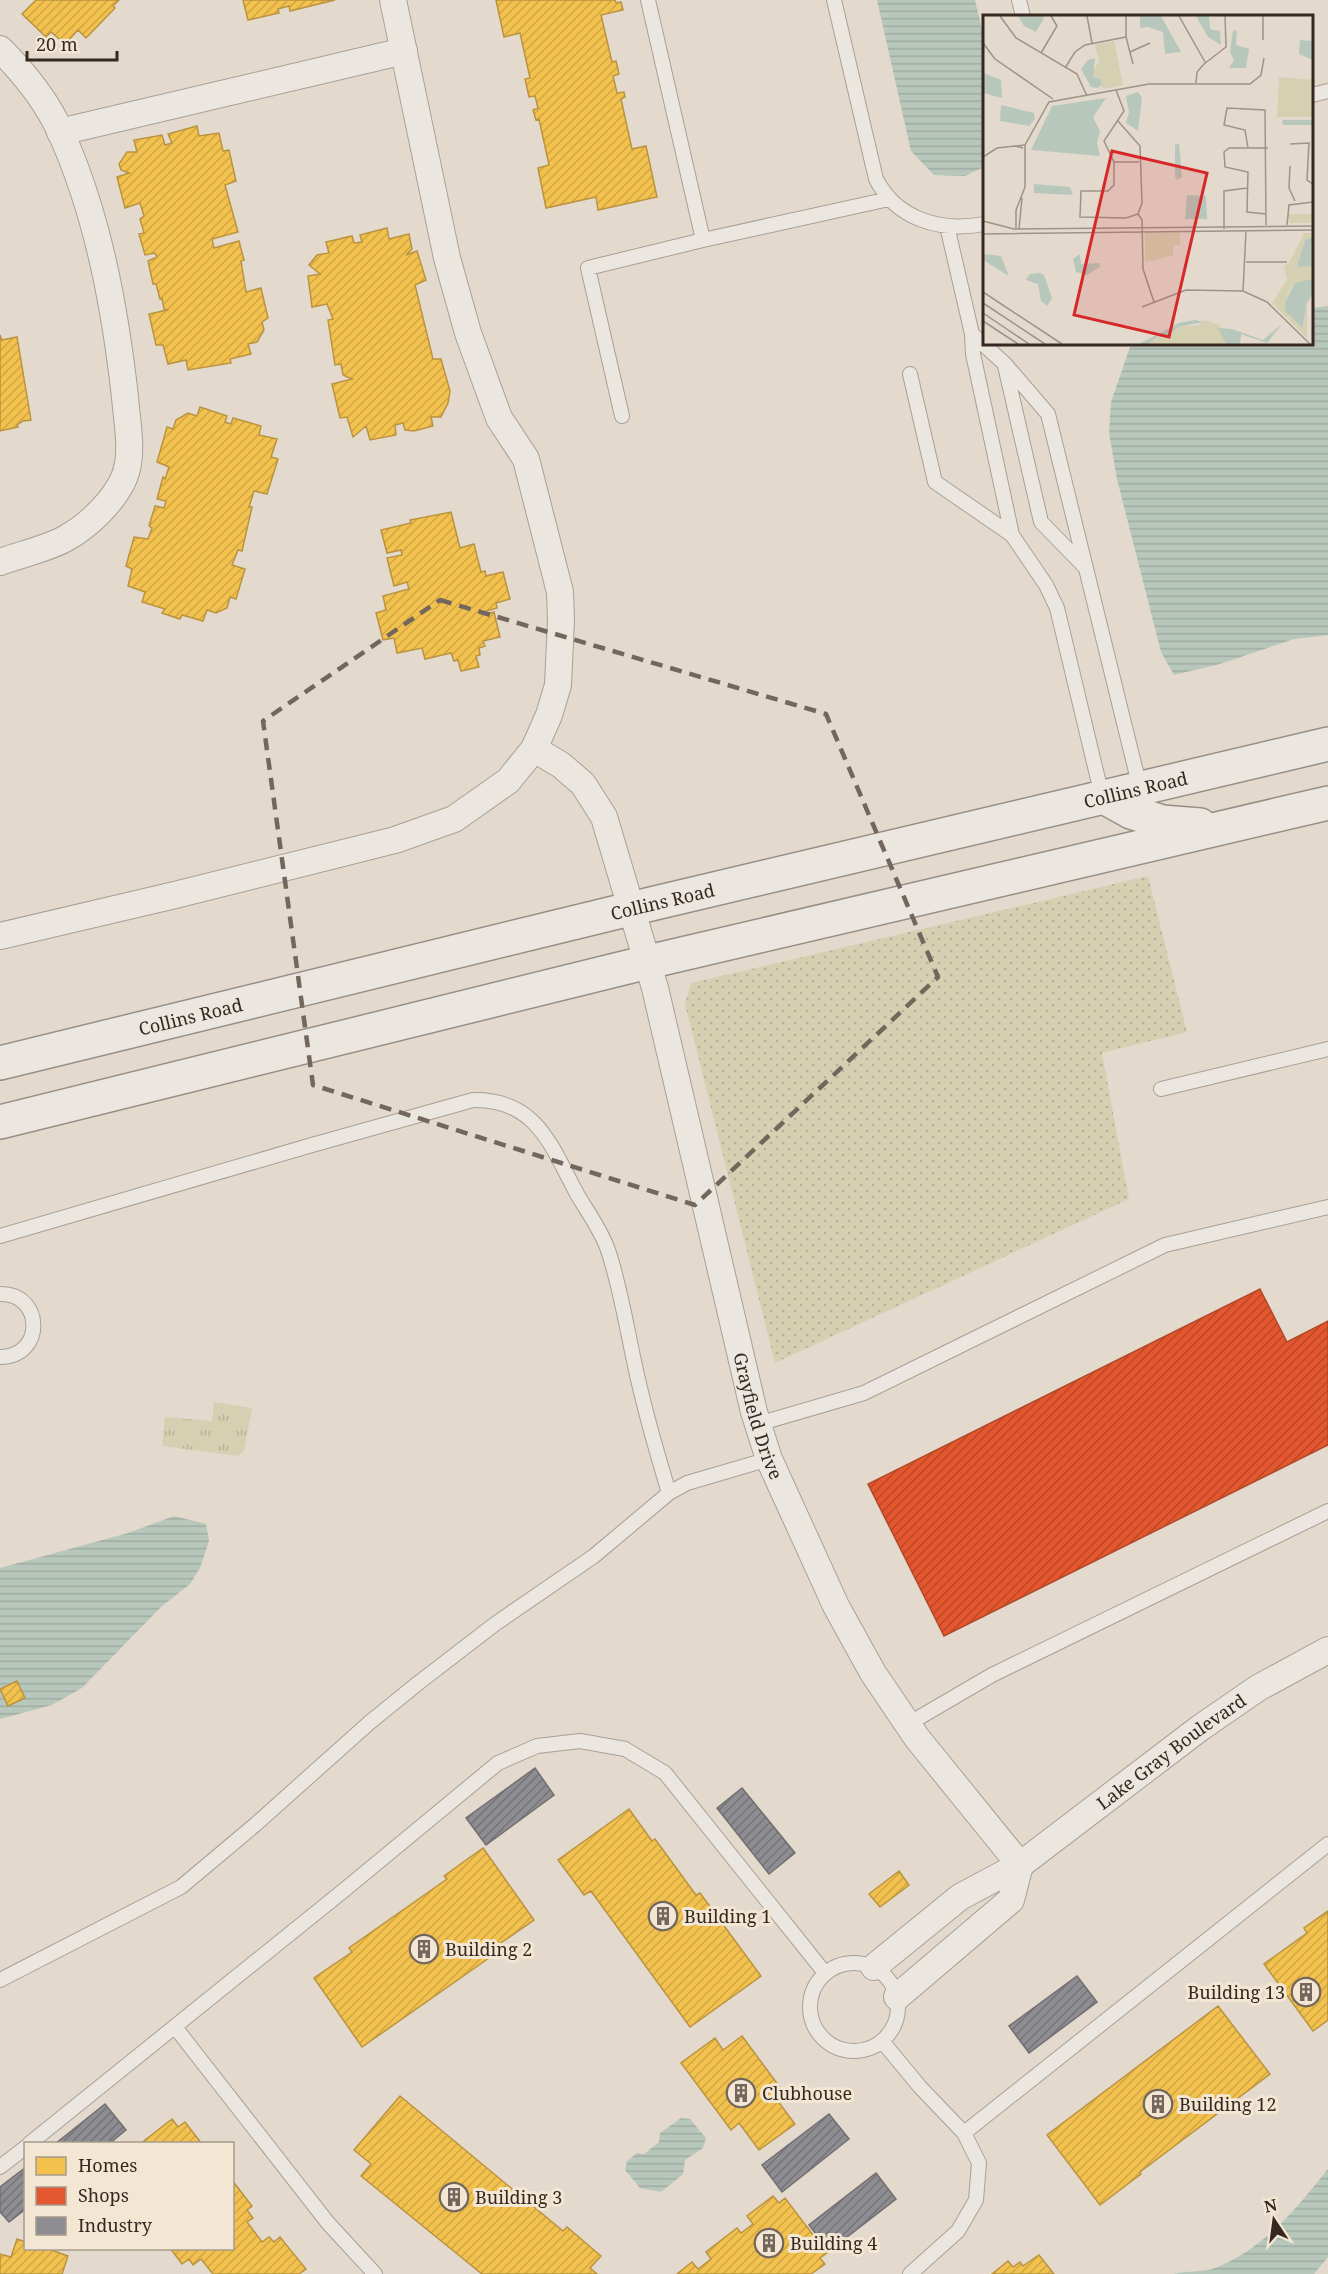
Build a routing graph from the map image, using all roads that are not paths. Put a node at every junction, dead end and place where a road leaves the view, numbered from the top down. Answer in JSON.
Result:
{"nodes":[{"id":1,"x":393,"y":0,"type":"edge"},
{"id":2,"x":648,"y":0,"type":"edge"},
{"id":3,"x":834,"y":0,"type":"edge"},
{"id":4,"x":1019,"y":0,"type":"edge"},
{"id":5,"x":1023,"y":15,"type":"edge"},
{"id":6,"x":0,"y":49,"type":"edge"},
{"id":7,"x":404,"y":51,"type":"junction"},
{"id":8,"x":1328,"y":91,"type":"edge"},
{"id":9,"x":1313,"y":95,"type":"edge"},
{"id":10,"x":60,"y":132,"type":"junction"},
{"id":11,"x":890,"y":200,"type":"junction"},
{"id":12,"x":983,"y":224,"type":"edge"},
{"id":13,"x":947,"y":226,"type":"junction"},
{"id":14,"x":703,"y":240,"type":"junction"},
{"id":15,"x":972,"y":334,"type":"junction"},
{"id":16,"x":983,"y":344,"type":"edge"},
{"id":17,"x":984,"y":345,"type":"edge"},
{"id":18,"x":1005,"y":364,"type":"junction"},
{"id":19,"x":910,"y":374,"type":"dead end"},
{"id":20,"x":622,"y":416,"type":"dead end"},
{"id":21,"x":1012,"y":535,"type":"junction"},
{"id":22,"x":0,"y":562,"type":"edge"},
{"id":23,"x":1085,"y":567,"type":"junction"},
{"id":24,"x":1328,"y":744,"type":"edge"},
{"id":25,"x":534,"y":749,"type":"junction"},
{"id":26,"x":1140,"y":788,"type":"junction"},
{"id":27,"x":1102,"y":796,"type":"junction"},
{"id":28,"x":1328,"y":803,"type":"edge"},
{"id":29,"x":1225,"y":827,"type":"junction"},
{"id":30,"x":630,"y":909,"type":"junction"},
{"id":31,"x":0,"y":936,"type":"edge"},
{"id":32,"x":648,"y":962,"type":"junction"},
{"id":33,"x":1328,"y":1048,"type":"edge"},
{"id":34,"x":0,"y":1063,"type":"edge"},
{"id":35,"x":1161,"y":1089,"type":"dead end"},
{"id":36,"x":0,"y":1122,"type":"edge"},
{"id":37,"x":1328,"y":1208,"type":"edge"},
{"id":38,"x":0,"y":1236,"type":"edge"},
{"id":39,"x":0,"y":1294,"type":"edge"},
{"id":40,"x":0,"y":1357,"type":"edge"},
{"id":41,"x":758,"y":1424,"type":"junction"},
{"id":42,"x":769,"y":1459,"type":"junction"},
{"id":43,"x":669,"y":1493,"type":"junction"},
{"id":44,"x":1328,"y":1511,"type":"edge"},
{"id":45,"x":1328,"y":1650,"type":"edge"},
{"id":46,"x":908,"y":1724,"type":"junction"},
{"id":47,"x":1328,"y":1844,"type":"edge"},
{"id":48,"x":1020,"y":1865,"type":"junction"},
{"id":49,"x":874,"y":1967,"type":"junction"},
{"id":50,"x":825,"y":1973,"type":"junction"},
{"id":51,"x":0,"y":1980,"type":"edge"},
{"id":52,"x":897,"y":1997,"type":"junction"},
{"id":53,"x":175,"y":2027,"type":"junction"},
{"id":54,"x":882,"y":2041,"type":"junction"},
{"id":55,"x":964,"y":2133,"type":"junction"},
{"id":56,"x":31,"y":2142,"type":"edge"},
{"id":57,"x":24,"y":2149,"type":"edge"},
{"id":58,"x":0,"y":2167,"type":"edge"},
{"id":59,"x":375,"y":2274,"type":"edge"},
{"id":60,"x":910,"y":2274,"type":"edge"}],
"edges":[{"from":1,"to":7,"type":"street"},
{"from":2,"to":14,"type":"lane"},
{"from":3,"to":11,"type":"lane"},
{"from":4,"to":5,"type":"lane"},
{"from":6,"to":10,"type":"street"},
{"from":7,"to":10,"type":"street"},
{"from":7,"to":25,"type":"street"},
{"from":8,"to":9,"type":"lane"},
{"from":10,"to":22,"type":"street"},
{"from":11,"to":13,"type":"lane"},
{"from":11,"to":14,"type":"lane"},
{"from":12,"to":13,"type":"lane"},
{"from":13,"to":15,"type":"lane"},
{"from":14,"to":20,"type":"lane"},
{"from":15,"to":16,"type":"lane"},
{"from":15,"to":21,"type":"lane"},
{"from":17,"to":18,"type":"lane"},
{"from":18,"to":23,"type":"lane"},
{"from":18,"to":23,"type":"lane"},
{"from":19,"to":21,"type":"lane"},
{"from":21,"to":27,"type":"lane"},
{"from":23,"to":26,"type":"lane"},
{"from":24,"to":26,"type":"main road","name":"Collins Road"},
{"from":25,"to":30,"type":"street","name":"Grayfield Drive"},
{"from":25,"to":31,"type":"street"},
{"from":26,"to":27,"type":"main road","name":"Collins Road"},
{"from":27,"to":29,"type":"main road"},
{"from":27,"to":30,"type":"main road","name":"Collins Road"},
{"from":28,"to":29,"type":"main road"},
{"from":29,"to":32,"type":"main road"},
{"from":30,"to":32,"type":"street","name":"Grayfield Drive"},
{"from":30,"to":34,"type":"main road","name":"Collins Road"},
{"from":32,"to":36,"type":"main road"},
{"from":32,"to":41,"type":"street","name":"Grayfield Drive"},
{"from":33,"to":35,"type":"lane"},
{"from":37,"to":41,"type":"lane"},
{"from":38,"to":43,"type":"lane"},
{"from":39,"to":40,"type":"lane"},
{"from":41,"to":42,"type":"street","name":"Grayfield Drive"},
{"from":42,"to":43,"type":"lane"},
{"from":42,"to":46,"type":"street","name":"Grayfield Drive"},
{"from":43,"to":51,"type":"lane"},
{"from":44,"to":46,"type":"lane"},
{"from":45,"to":48,"type":"street","name":"Lake Gray Boulevard"},
{"from":46,"to":48,"type":"street","name":"Grayfield Drive"},
{"from":47,"to":55,"type":"lane"},
{"from":48,"to":49,"type":"street","name":"Lake Gray Boulevard"},
{"from":48,"to":52,"type":"street"},
{"from":49,"to":50,"type":"lane"},
{"from":49,"to":52,"type":"lane"},
{"from":50,"to":53,"type":"lane"},
{"from":50,"to":54,"type":"lane"},
{"from":52,"to":54,"type":"lane"},
{"from":53,"to":56,"type":"lane"},
{"from":53,"to":59,"type":"lane"},
{"from":54,"to":55,"type":"lane"},
{"from":55,"to":60,"type":"lane"},
{"from":57,"to":58,"type":"lane"}]}
